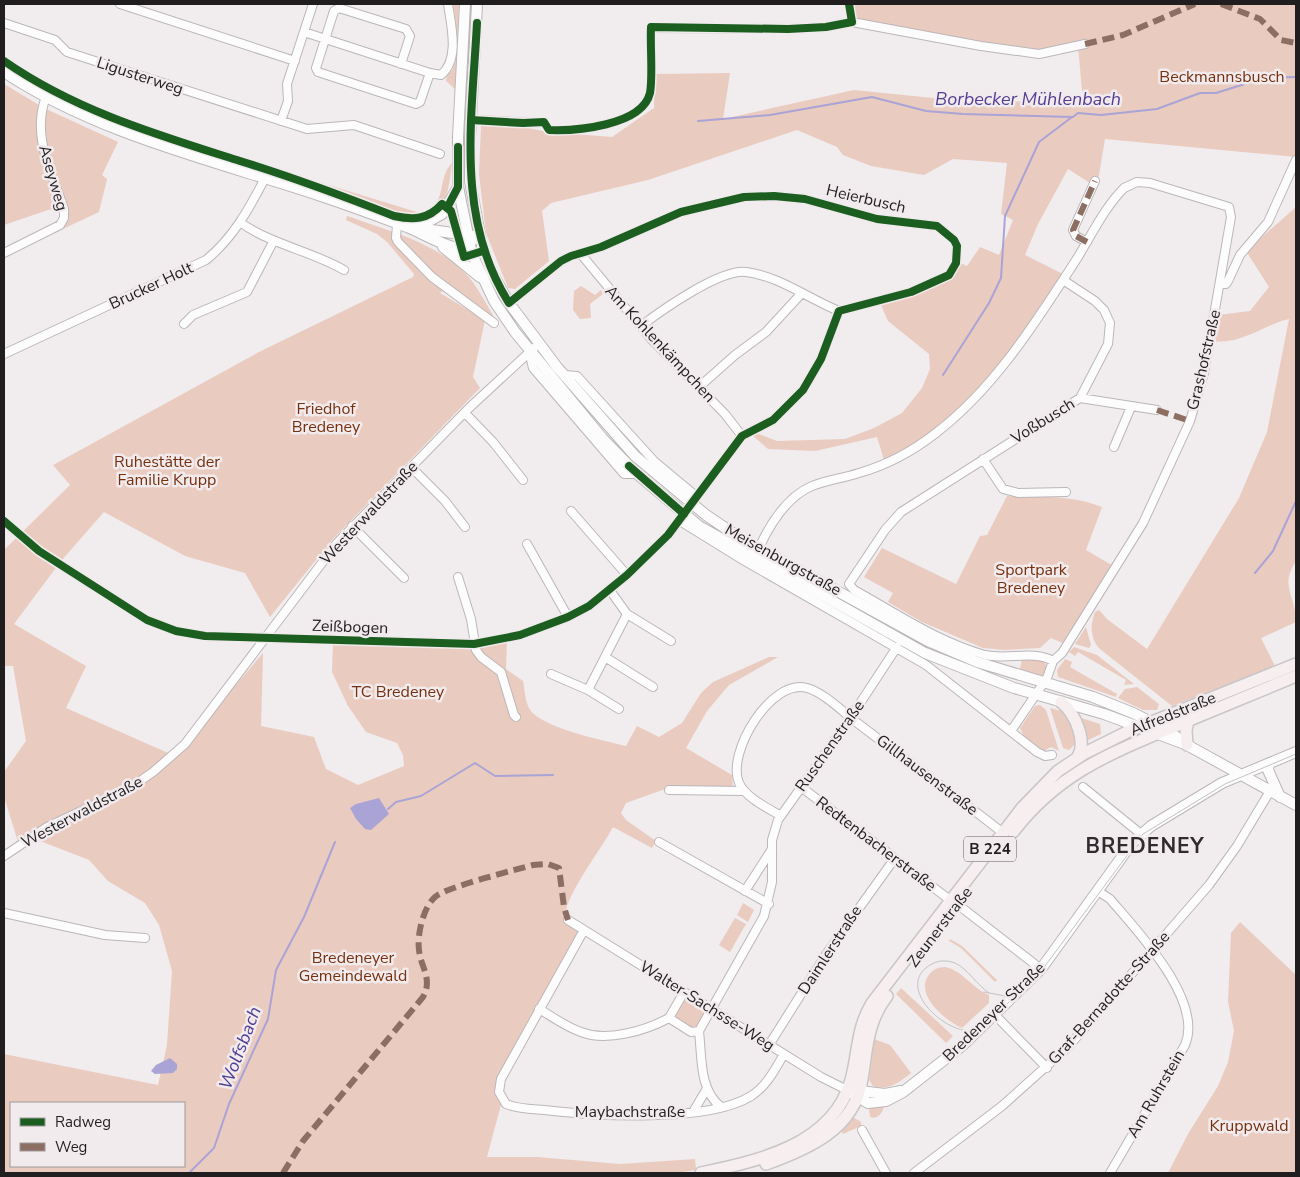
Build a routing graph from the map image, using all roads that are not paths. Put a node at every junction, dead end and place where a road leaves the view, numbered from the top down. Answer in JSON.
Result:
{"nodes":[{"id":1,"x":120,"y":4,"type":"edge"},
{"id":2,"x":310,"y":4,"type":"edge"},
{"id":3,"x":448,"y":4,"type":"edge"},
{"id":4,"x":465,"y":4,"type":"edge"},
{"id":5,"x":477,"y":4,"type":"edge"},
{"id":6,"x":849,"y":4,"type":"edge"},
{"id":7,"x":852,"y":22,"type":"junction"},
{"id":8,"x":4,"y":23,"type":"edge"},
{"id":9,"x":656,"y":28,"type":"dead end"},
{"id":10,"x":304,"y":32,"type":"junction"},
{"id":11,"x":325,"y":40,"type":"junction"},
{"id":12,"x":1085,"y":44,"type":"dead end"},
{"id":13,"x":295,"y":61,"type":"junction"},
{"id":14,"x":401,"y":64,"type":"junction"},
{"id":15,"x":4,"y":72,"type":"edge"},
{"id":16,"x":430,"y":73,"type":"junction"},
{"id":17,"x":46,"y":96,"type":"junction"},
{"id":18,"x":459,"y":108,"type":"junction"},
{"id":19,"x":475,"y":120,"type":"junction"},
{"id":20,"x":281,"y":121,"type":"junction"},
{"id":21,"x":544,"y":122,"type":"dead end"},
{"id":22,"x":440,"y":154,"type":"dead end"},
{"id":23,"x":1296,"y":160,"type":"edge"},
{"id":24,"x":265,"y":178,"type":"junction"},
{"id":25,"x":1095,"y":181,"type":"dead end"},
{"id":26,"x":458,"y":187,"type":"junction"},
{"id":27,"x":241,"y":222,"type":"junction"},
{"id":28,"x":402,"y":226,"type":"junction"},
{"id":29,"x":419,"y":227,"type":"junction"},
{"id":30,"x":479,"y":236,"type":"junction"},
{"id":31,"x":468,"y":239,"type":"junction"},
{"id":32,"x":273,"y":242,"type":"junction"},
{"id":33,"x":1087,"y":242,"type":"junction"},
{"id":34,"x":439,"y":243,"type":"junction"},
{"id":35,"x":4,"y":253,"type":"edge"},
{"id":36,"x":580,"y":253,"type":"junction"},
{"id":37,"x":344,"y":270,"type":"dead end"},
{"id":38,"x":482,"y":278,"type":"junction"},
{"id":39,"x":1063,"y":280,"type":"junction"},
{"id":40,"x":1220,"y":283,"type":"junction"},
{"id":41,"x":801,"y":294,"type":"junction"},
{"id":42,"x":509,"y":303,"type":"junction"},
{"id":43,"x":839,"y":311,"type":"junction"},
{"id":44,"x":494,"y":323,"type":"dead end"},
{"id":45,"x":184,"y":324,"type":"dead end"},
{"id":46,"x":641,"y":326,"type":"junction"},
{"id":47,"x":540,"y":344,"type":"junction"},
{"id":48,"x":530,"y":351,"type":"junction"},
{"id":49,"x":4,"y":354,"type":"edge"},
{"id":50,"x":699,"y":387,"type":"junction"},
{"id":51,"x":1080,"y":398,"type":"junction"},
{"id":52,"x":1131,"y":407,"type":"junction"},
{"id":53,"x":1157,"y":410,"type":"dead end"},
{"id":54,"x":465,"y":413,"type":"junction"},
{"id":55,"x":742,"y":436,"type":"junction"},
{"id":56,"x":1114,"y":446,"type":"dead end"},
{"id":57,"x":983,"y":459,"type":"junction"},
{"id":58,"x":411,"y":467,"type":"junction"},
{"id":59,"x":524,"y":480,"type":"dead end"},
{"id":60,"x":1066,"y":492,"type":"dead end"},
{"id":61,"x":693,"y":500,"type":"junction"},
{"id":62,"x":571,"y":511,"type":"dead end"},
{"id":63,"x":682,"y":517,"type":"junction"},
{"id":64,"x":4,"y":522,"type":"edge"},
{"id":65,"x":352,"y":526,"type":"junction"},
{"id":66,"x":465,"y":527,"type":"dead end"},
{"id":67,"x":527,"y":544,"type":"dead end"},
{"id":68,"x":759,"y":548,"type":"junction"},
{"id":69,"x":627,"y":575,"type":"junction"},
{"id":70,"x":458,"y":577,"type":"dead end"},
{"id":71,"x":404,"y":578,"type":"dead end"},
{"id":72,"x":849,"y":584,"type":"joint"},
{"id":73,"x":610,"y":589,"type":"junction"},
{"id":74,"x":627,"y":614,"type":"junction"},
{"id":75,"x":568,"y":617,"type":"junction"},
{"id":76,"x":265,"y":638,"type":"junction"},
{"id":77,"x":671,"y":641,"type":"dead end"},
{"id":78,"x":474,"y":644,"type":"junction"},
{"id":79,"x":897,"y":647,"type":"junction"},
{"id":80,"x":604,"y":656,"type":"junction"},
{"id":81,"x":1053,"y":661,"type":"junction"},
{"id":82,"x":1296,"y":664,"type":"edge"},
{"id":83,"x":551,"y":674,"type":"dead end"},
{"id":84,"x":1296,"y":676,"type":"edge"},
{"id":85,"x":1044,"y":683,"type":"junction"},
{"id":86,"x":653,"y":687,"type":"dead end"},
{"id":87,"x":588,"y":690,"type":"junction"},
{"id":88,"x":1036,"y":694,"type":"junction"},
{"id":89,"x":1061,"y":702,"type":"junction"},
{"id":90,"x":618,"y":709,"type":"dead end"},
{"id":91,"x":516,"y":717,"type":"dead end"},
{"id":92,"x":851,"y":718,"type":"junction"},
{"id":93,"x":1188,"y":721,"type":"junction"},
{"id":94,"x":1140,"y":727,"type":"junction"},
{"id":95,"x":1154,"y":728,"type":"junction"},
{"id":96,"x":1167,"y":730,"type":"junction"},
{"id":97,"x":1011,"y":731,"type":"junction"},
{"id":98,"x":1187,"y":745,"type":"junction"},
{"id":99,"x":1296,"y":752,"type":"edge"},
{"id":100,"x":1052,"y":755,"type":"dead end"},
{"id":101,"x":1076,"y":758,"type":"junction"},
{"id":102,"x":1270,"y":764,"type":"junction"},
{"id":103,"x":1056,"y":773,"type":"joint"},
{"id":104,"x":1242,"y":774,"type":"junction"},
{"id":105,"x":1066,"y":781,"type":"joint"},
{"id":106,"x":801,"y":787,"type":"junction"},
{"id":107,"x":1083,"y":787,"type":"dead end"},
{"id":108,"x":669,"y":790,"type":"dead end"},
{"id":109,"x":744,"y":790,"type":"junction"},
{"id":110,"x":1270,"y":791,"type":"junction"},
{"id":111,"x":1280,"y":798,"type":"junction"},
{"id":112,"x":1296,"y":806,"type":"edge"},
{"id":113,"x":781,"y":816,"type":"junction"},
{"id":114,"x":1003,"y":833,"type":"junction"},
{"id":115,"x":1141,"y":834,"type":"junction"},
{"id":116,"x":659,"y":842,"type":"dead end"},
{"id":117,"x":772,"y":848,"type":"junction"},
{"id":118,"x":4,"y":856,"type":"edge"},
{"id":119,"x":895,"y":858,"type":"junction"},
{"id":120,"x":745,"y":891,"type":"junction"},
{"id":121,"x":1098,"y":891,"type":"junction"},
{"id":122,"x":953,"y":902,"type":"junction"},
{"id":123,"x":769,"y":904,"type":"junction"},
{"id":124,"x":4,"y":913,"type":"edge"},
{"id":125,"x":568,"y":920,"type":"dead end"},
{"id":126,"x":584,"y":930,"type":"junction"},
{"id":127,"x":145,"y":938,"type":"dead end"},
{"id":128,"x":1152,"y":950,"type":"junction"},
{"id":129,"x":1041,"y":969,"type":"junction"},
{"id":130,"x":684,"y":992,"type":"junction"},
{"id":131,"x":539,"y":1009,"type":"junction"},
{"id":132,"x":712,"y":1010,"type":"junction"},
{"id":133,"x":996,"y":1015,"type":"junction"},
{"id":134,"x":669,"y":1018,"type":"junction"},
{"id":135,"x":699,"y":1031,"type":"junction"},
{"id":136,"x":769,"y":1045,"type":"junction"},
{"id":137,"x":784,"y":1054,"type":"junction"},
{"id":138,"x":1047,"y":1068,"type":"junction"},
{"id":139,"x":706,"y":1090,"type":"junction"},
{"id":140,"x":847,"y":1090,"type":"junction"},
{"id":141,"x":858,"y":1094,"type":"junction"},
{"id":142,"x":721,"y":1107,"type":"junction"},
{"id":143,"x":693,"y":1112,"type":"junction"},
{"id":144,"x":862,"y":1130,"type":"dead end"},
{"id":145,"x":701,"y":1173,"type":"edge"},
{"id":146,"x":735,"y":1173,"type":"edge"},
{"id":147,"x":886,"y":1173,"type":"edge"},
{"id":148,"x":914,"y":1173,"type":"edge"},
{"id":149,"x":1110,"y":1173,"type":"edge"}],
"edges":[{"from":1,"to":13,"type":"street"},
{"from":2,"to":10,"type":"street"},
{"from":3,"to":16,"type":"street"},
{"from":4,"to":18,"type":"main road","name":"Meisenburgstraße"},
{"from":5,"to":19,"type":"main road","name":"Meisenburgstraße"},
{"from":6,"to":7,"type":"street"},
{"from":7,"to":9,"type":"street"},
{"from":7,"to":12,"type":"street"},
{"from":8,"to":20,"type":"street","name":"Ligusterweg"},
{"from":10,"to":11,"type":"street"},
{"from":10,"to":13,"type":"street"},
{"from":11,"to":14,"type":"street"},
{"from":11,"to":14,"type":"street"},
{"from":11,"to":16,"type":"street"},
{"from":13,"to":20,"type":"street"},
{"from":14,"to":16,"type":"street"},
{"from":15,"to":17,"type":"main road"},
{"from":17,"to":24,"type":"main road"},
{"from":17,"to":35,"type":"street","name":"Aseyweg"},
{"from":18,"to":19,"type":"street"},
{"from":18,"to":26,"type":"main road","name":"Meisenburgstraße"},
{"from":19,"to":21,"type":"street"},
{"from":19,"to":30,"type":"main road","name":"Meisenburgstraße"},
{"from":20,"to":22,"type":"street","name":"Ligusterweg"},
{"from":23,"to":40,"type":"street"},
{"from":24,"to":27,"type":"street","name":"Brucker Holt"},
{"from":24,"to":28,"type":"main road"},
{"from":25,"to":33,"type":"street"},
{"from":26,"to":29,"type":"main road"},
{"from":26,"to":31,"type":"main road","name":"Meisenburgstraße"},
{"from":27,"to":32,"type":"street"},
{"from":27,"to":49,"type":"street","name":"Brucker Holt"},
{"from":28,"to":29,"type":"main road"},
{"from":28,"to":34,"type":"main road"},
{"from":28,"to":44,"type":"street"},
{"from":29,"to":31,"type":"main road"},
{"from":30,"to":31,"type":"main road"},
{"from":30,"to":42,"type":"main road","name":"Meisenburgstraße"},
{"from":31,"to":34,"type":"main road"},
{"from":31,"to":38,"type":"main road","name":"Meisenburgstraße"},
{"from":32,"to":37,"type":"street"},
{"from":32,"to":45,"type":"street"},
{"from":33,"to":39,"type":"street","name":"Grashofstraße"},
{"from":33,"to":40,"type":"street","name":"Grashofstraße"},
{"from":34,"to":38,"type":"main road"},
{"from":36,"to":42,"type":"street","name":"Heierbusch"},
{"from":36,"to":43,"type":"street","name":"Heierbusch"},
{"from":36,"to":46,"type":"street","name":"Am Kohlenkämpchen"},
{"from":38,"to":48,"type":"main road","name":"Meisenburgstraße"},
{"from":39,"to":51,"type":"street","name":"Voßbusch"},
{"from":39,"to":68,"type":"street","name":"Grashofstraße"},
{"from":40,"to":81,"type":"street","name":"Grashofstraße"},
{"from":41,"to":43,"type":"street"},
{"from":41,"to":46,"type":"street"},
{"from":41,"to":50,"type":"street"},
{"from":42,"to":47,"type":"main road","name":"Meisenburgstraße"},
{"from":43,"to":55,"type":"street"},
{"from":46,"to":50,"type":"street","name":"Am Kohlenkämpchen"},
{"from":47,"to":48,"type":"street","name":"Westerwaldstraße"},
{"from":47,"to":61,"type":"main road","name":"Meisenburgstraße"},
{"from":48,"to":54,"type":"street","name":"Westerwaldstraße"},
{"from":48,"to":63,"type":"main road","name":"Meisenburgstraße"},
{"from":50,"to":55,"type":"street","name":"Am Kohlenkämpchen"},
{"from":51,"to":52,"type":"street"},
{"from":51,"to":57,"type":"street","name":"Voßbusch"},
{"from":52,"to":53,"type":"street"},
{"from":52,"to":56,"type":"street"},
{"from":54,"to":58,"type":"street","name":"Westerwaldstraße"},
{"from":54,"to":59,"type":"street"},
{"from":55,"to":61,"type":"street"},
{"from":57,"to":60,"type":"street"},
{"from":57,"to":72,"type":"street","name":"Voßbusch"},
{"from":58,"to":65,"type":"street","name":"Westerwaldstraße"},
{"from":58,"to":66,"type":"street"},
{"from":61,"to":63,"type":"street","name":"Zeißbogen"},
{"from":61,"to":68,"type":"main road","name":"Meisenburgstraße"},
{"from":62,"to":69,"type":"street"},
{"from":63,"to":69,"type":"street","name":"Zeißbogen"},
{"from":63,"to":79,"type":"street","name":"Meisenburgstraße"},
{"from":63,"to":88,"type":"main road","name":"Meisenburgstraße"},
{"from":64,"to":76,"type":"street","name":"Zeißbogen"},
{"from":65,"to":71,"type":"street"},
{"from":65,"to":76,"type":"street","name":"Westerwaldstraße"},
{"from":67,"to":75,"type":"street"},
{"from":68,"to":85,"type":"main road","name":"Meisenburgstraße"},
{"from":69,"to":73,"type":"street","name":"Zeißbogen"},
{"from":70,"to":78,"type":"street"},
{"from":72,"to":81,"type":"street","name":"Meisenburgstraße"},
{"from":73,"to":74,"type":"street"},
{"from":73,"to":75,"type":"street","name":"Zeißbogen"},
{"from":74,"to":77,"type":"street"},
{"from":74,"to":80,"type":"street"},
{"from":75,"to":78,"type":"street","name":"Zeißbogen"},
{"from":76,"to":78,"type":"street","name":"Zeißbogen"},
{"from":76,"to":118,"type":"street","name":"Westerwaldstraße"},
{"from":78,"to":91,"type":"street"},
{"from":79,"to":92,"type":"street","name":"Ruschenstraße"},
{"from":79,"to":97,"type":"street","name":"Meisenburgstraße"},
{"from":80,"to":86,"type":"street"},
{"from":80,"to":87,"type":"street"},
{"from":81,"to":85,"type":"street","name":"Grashofstraße"},
{"from":82,"to":95,"type":"main road","name":"Alfredstraße","number":"B 224"},
{"from":83,"to":87,"type":"street"},
{"from":84,"to":93,"type":"main road","name":"Alfredstraße","number":"B 224"},
{"from":85,"to":88,"type":"street"},
{"from":85,"to":95,"type":"main road","name":"Meisenburgstraße"},
{"from":87,"to":90,"type":"street"},
{"from":88,"to":89,"type":"main road","name":"Meisenburgstraße"},
{"from":88,"to":97,"type":"street"},
{"from":89,"to":94,"type":"main road","name":"Meisenburgstraße"},
{"from":89,"to":101,"type":"main road"},
{"from":92,"to":106,"type":"street","name":"Ruschenstraße"},
{"from":92,"to":109,"type":"street","name":"Gillhausenstraße"},
{"from":92,"to":114,"type":"street","name":"Gillhausenstraße"},
{"from":93,"to":96,"type":"main road","name":"Alfredstraße","number":"B 224"},
{"from":93,"to":98,"type":"main road"},
{"from":94,"to":95,"type":"main road","name":"Alfredstraße","number":"B 224"},
{"from":94,"to":101,"type":"main road","name":"Alfredstraße","number":"B 224"},
{"from":95,"to":96,"type":"main road","name":"Alfredstraße","number":"B 224"},
{"from":95,"to":98,"type":"main road","name":"Meisenburgstraße"},
{"from":95,"to":105,"type":"main road","name":"Alfredstraße","number":"B 224"},
{"from":96,"to":98,"type":"main road"},
{"from":97,"to":100,"type":"street","name":"Meisenburgstraße"},
{"from":98,"to":104,"type":"main road"},
{"from":99,"to":102,"type":"main road","name":"Bredeneyer Straße"},
{"from":101,"to":103,"type":"main road","name":"Alfredstraße","number":"B 224"},
{"from":102,"to":104,"type":"main road","name":"Bredeneyer Straße"},
{"from":102,"to":111,"type":"main road"},
{"from":103,"to":114,"type":"main road","name":"Zeunerstraße","number":"B 224"},
{"from":104,"to":110,"type":"main road"},
{"from":104,"to":115,"type":"main road","name":"Bredeneyer Straße"},
{"from":105,"to":122,"type":"main road","name":"Zeunerstraße","number":"B 224"},
{"from":106,"to":113,"type":"street","name":"Ruschenstraße"},
{"from":106,"to":119,"type":"street","name":"Redtenbacherstraße"},
{"from":107,"to":115,"type":"street"},
{"from":108,"to":109,"type":"street"},
{"from":109,"to":113,"type":"street"},
{"from":110,"to":111,"type":"main road"},
{"from":110,"to":128,"type":"street","name":"Graf-Bernadotte-Straße"},
{"from":111,"to":112,"type":"main road"},
{"from":113,"to":117,"type":"street","name":"Ruschenstraße"},
{"from":114,"to":122,"type":"main road","name":"Zeunerstraße","number":"B 224"},
{"from":115,"to":121,"type":"main road","name":"Bredeneyer Straße"},
{"from":116,"to":120,"type":"street"},
{"from":117,"to":120,"type":"street","name":"Ruschenstraße"},
{"from":117,"to":123,"type":"street","name":"Ruschenstraße"},
{"from":119,"to":122,"type":"street","name":"Redtenbacherstraße"},
{"from":119,"to":136,"type":"street","name":"Daimlerstraße"},
{"from":120,"to":123,"type":"street"},
{"from":121,"to":128,"type":"street","name":"Am Ruhrstein"},
{"from":121,"to":129,"type":"main road","name":"Bredeneyer Straße"},
{"from":122,"to":129,"type":"street","name":"Redtenbacherstraße"},
{"from":122,"to":140,"type":"main road","name":"Zeunerstraße","number":"B 224"},
{"from":122,"to":141,"type":"main road","name":"Zeunerstraße","number":"B 224"},
{"from":123,"to":132,"type":"street","name":"Ruschenstraße"},
{"from":124,"to":127,"type":"street"},
{"from":125,"to":126,"type":"street","name":"Walter-Sachsse-Weg"},
{"from":126,"to":130,"type":"street","name":"Walter-Sachsse-Weg"},
{"from":126,"to":131,"type":"street"},
{"from":128,"to":138,"type":"street","name":"Graf-Bernadotte-Straße"},
{"from":128,"to":149,"type":"street","name":"Am Ruhrstein"},
{"from":129,"to":133,"type":"main road","name":"Bredeneyer Straße"},
{"from":130,"to":132,"type":"street","name":"Walter-Sachsse-Weg"},
{"from":130,"to":134,"type":"street"},
{"from":131,"to":134,"type":"street"},
{"from":131,"to":143,"type":"street","name":"Maybachstraße"},
{"from":132,"to":135,"type":"street","name":"Ruschenstraße"},
{"from":132,"to":136,"type":"street","name":"Walter-Sachsse-Weg"},
{"from":133,"to":138,"type":"street"},
{"from":133,"to":141,"type":"main road","name":"Bredeneyer Straße"},
{"from":134,"to":135,"type":"street"},
{"from":135,"to":139,"type":"street"},
{"from":136,"to":137,"type":"street","name":"Walter-Sachsse-Weg"},
{"from":137,"to":140,"type":"street","name":"Walter-Sachsse-Weg"},
{"from":137,"to":142,"type":"street","name":"Maybachstraße"},
{"from":138,"to":148,"type":"street","name":"Graf-Bernadotte-Straße"},
{"from":139,"to":142,"type":"street"},
{"from":139,"to":143,"type":"street"},
{"from":140,"to":141,"type":"main road"},
{"from":140,"to":145,"type":"main road","number":"B 224"},
{"from":141,"to":146,"type":"main road","number":"B 224"},
{"from":142,"to":143,"type":"street","name":"Maybachstraße"},
{"from":144,"to":147,"type":"street"}]}
